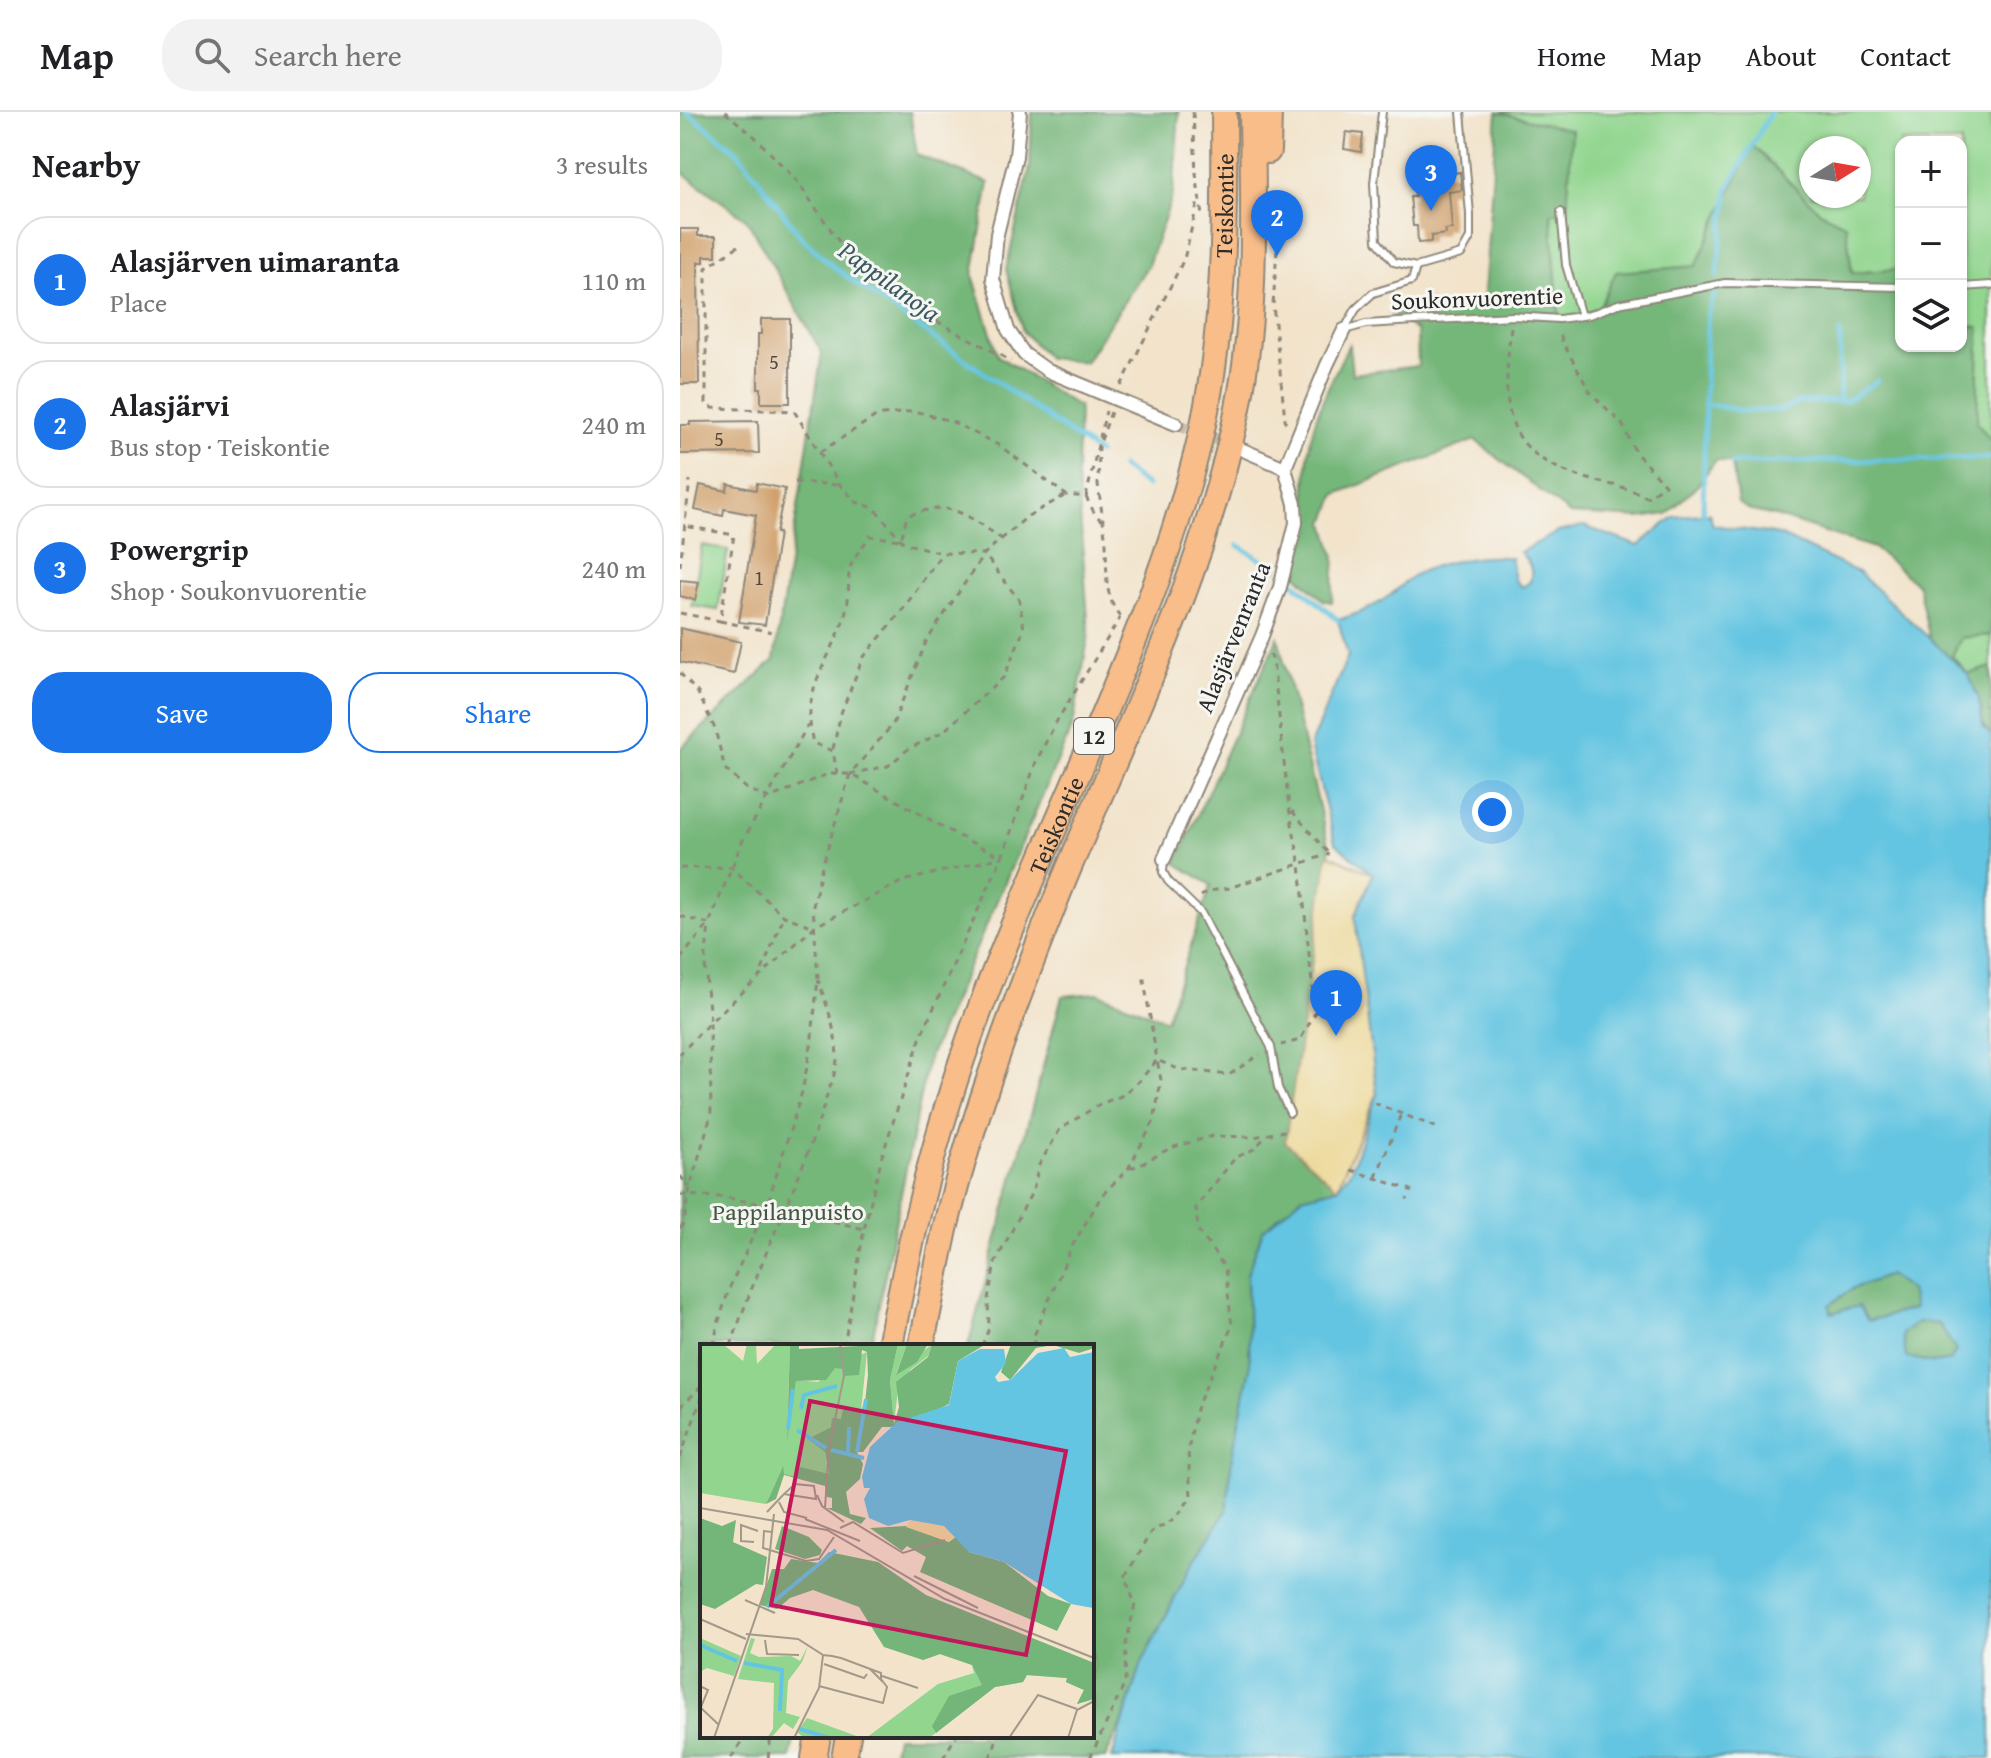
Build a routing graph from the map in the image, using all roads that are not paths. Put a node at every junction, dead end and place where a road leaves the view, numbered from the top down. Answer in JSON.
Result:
{"nodes":[{"id":1,"x":1020,"y":112,"type":"edge"},
{"id":2,"x":1224,"y":112,"type":"edge"},
{"id":3,"x":1252,"y":112,"type":"edge"},
{"id":4,"x":1269,"y":112,"type":"edge"},
{"id":5,"x":1382,"y":112,"type":"edge"},
{"id":6,"x":1461,"y":112,"type":"edge"},
{"id":7,"x":1561,"y":212,"type":"dead end"},
{"id":8,"x":1416,"y":267,"type":"junction"},
{"id":9,"x":1991,"y":285,"type":"edge"},
{"id":10,"x":1895,"y":287,"type":"edge"},
{"id":11,"x":1967,"y":287,"type":"edge"},
{"id":12,"x":1253,"y":294,"type":"junction"},
{"id":13,"x":1581,"y":316,"type":"junction"},
{"id":14,"x":1344,"y":330,"type":"junction"},
{"id":15,"x":1176,"y":424,"type":"tunnel mouth"},
{"id":16,"x":1243,"y":450,"type":"tunnel mouth"},
{"id":17,"x":1285,"y":468,"type":"junction"},
{"id":18,"x":1164,"y":859,"type":"joint"},
{"id":19,"x":1290,"y":1113,"type":"road end"},
{"id":20,"x":890,"y":1344,"type":"edge"},
{"id":21,"x":921,"y":1344,"type":"edge"},
{"id":22,"x":818,"y":1738,"type":"edge"},
{"id":23,"x":848,"y":1738,"type":"edge"},
{"id":24,"x":814,"y":1758,"type":"edge"},
{"id":25,"x":844,"y":1758,"type":"edge"}],
"edges":[{"from":1,"to":15,"type":"street"},
{"from":2,"to":20,"type":"highway","name":"Teiskontie","number":"12"},
{"from":3,"to":12,"type":"highway","name":"Teiskontie","number":"12"},
{"from":4,"to":12,"type":"highway"},
{"from":5,"to":8,"type":"lane"},
{"from":6,"to":8,"type":"lane"},
{"from":7,"to":13,"type":"lane"},
{"from":8,"to":14,"type":"lane"},
{"from":9,"to":11,"type":"lane"},
{"from":10,"to":13,"type":"lane","name":"Soukonvuorentie"},
{"from":12,"to":21,"type":"highway","name":"Teiskontie","number":"12"},
{"from":13,"to":14,"type":"lane","name":"Soukonvuorentie"},
{"from":14,"to":17,"type":"street"},
{"from":16,"to":17,"type":"street"},
{"from":17,"to":18,"type":"street","name":"Alasjärvenranta"},
{"from":18,"to":19,"type":"lane"},
{"from":22,"to":24,"type":"highway"},
{"from":23,"to":25,"type":"highway"}]}
